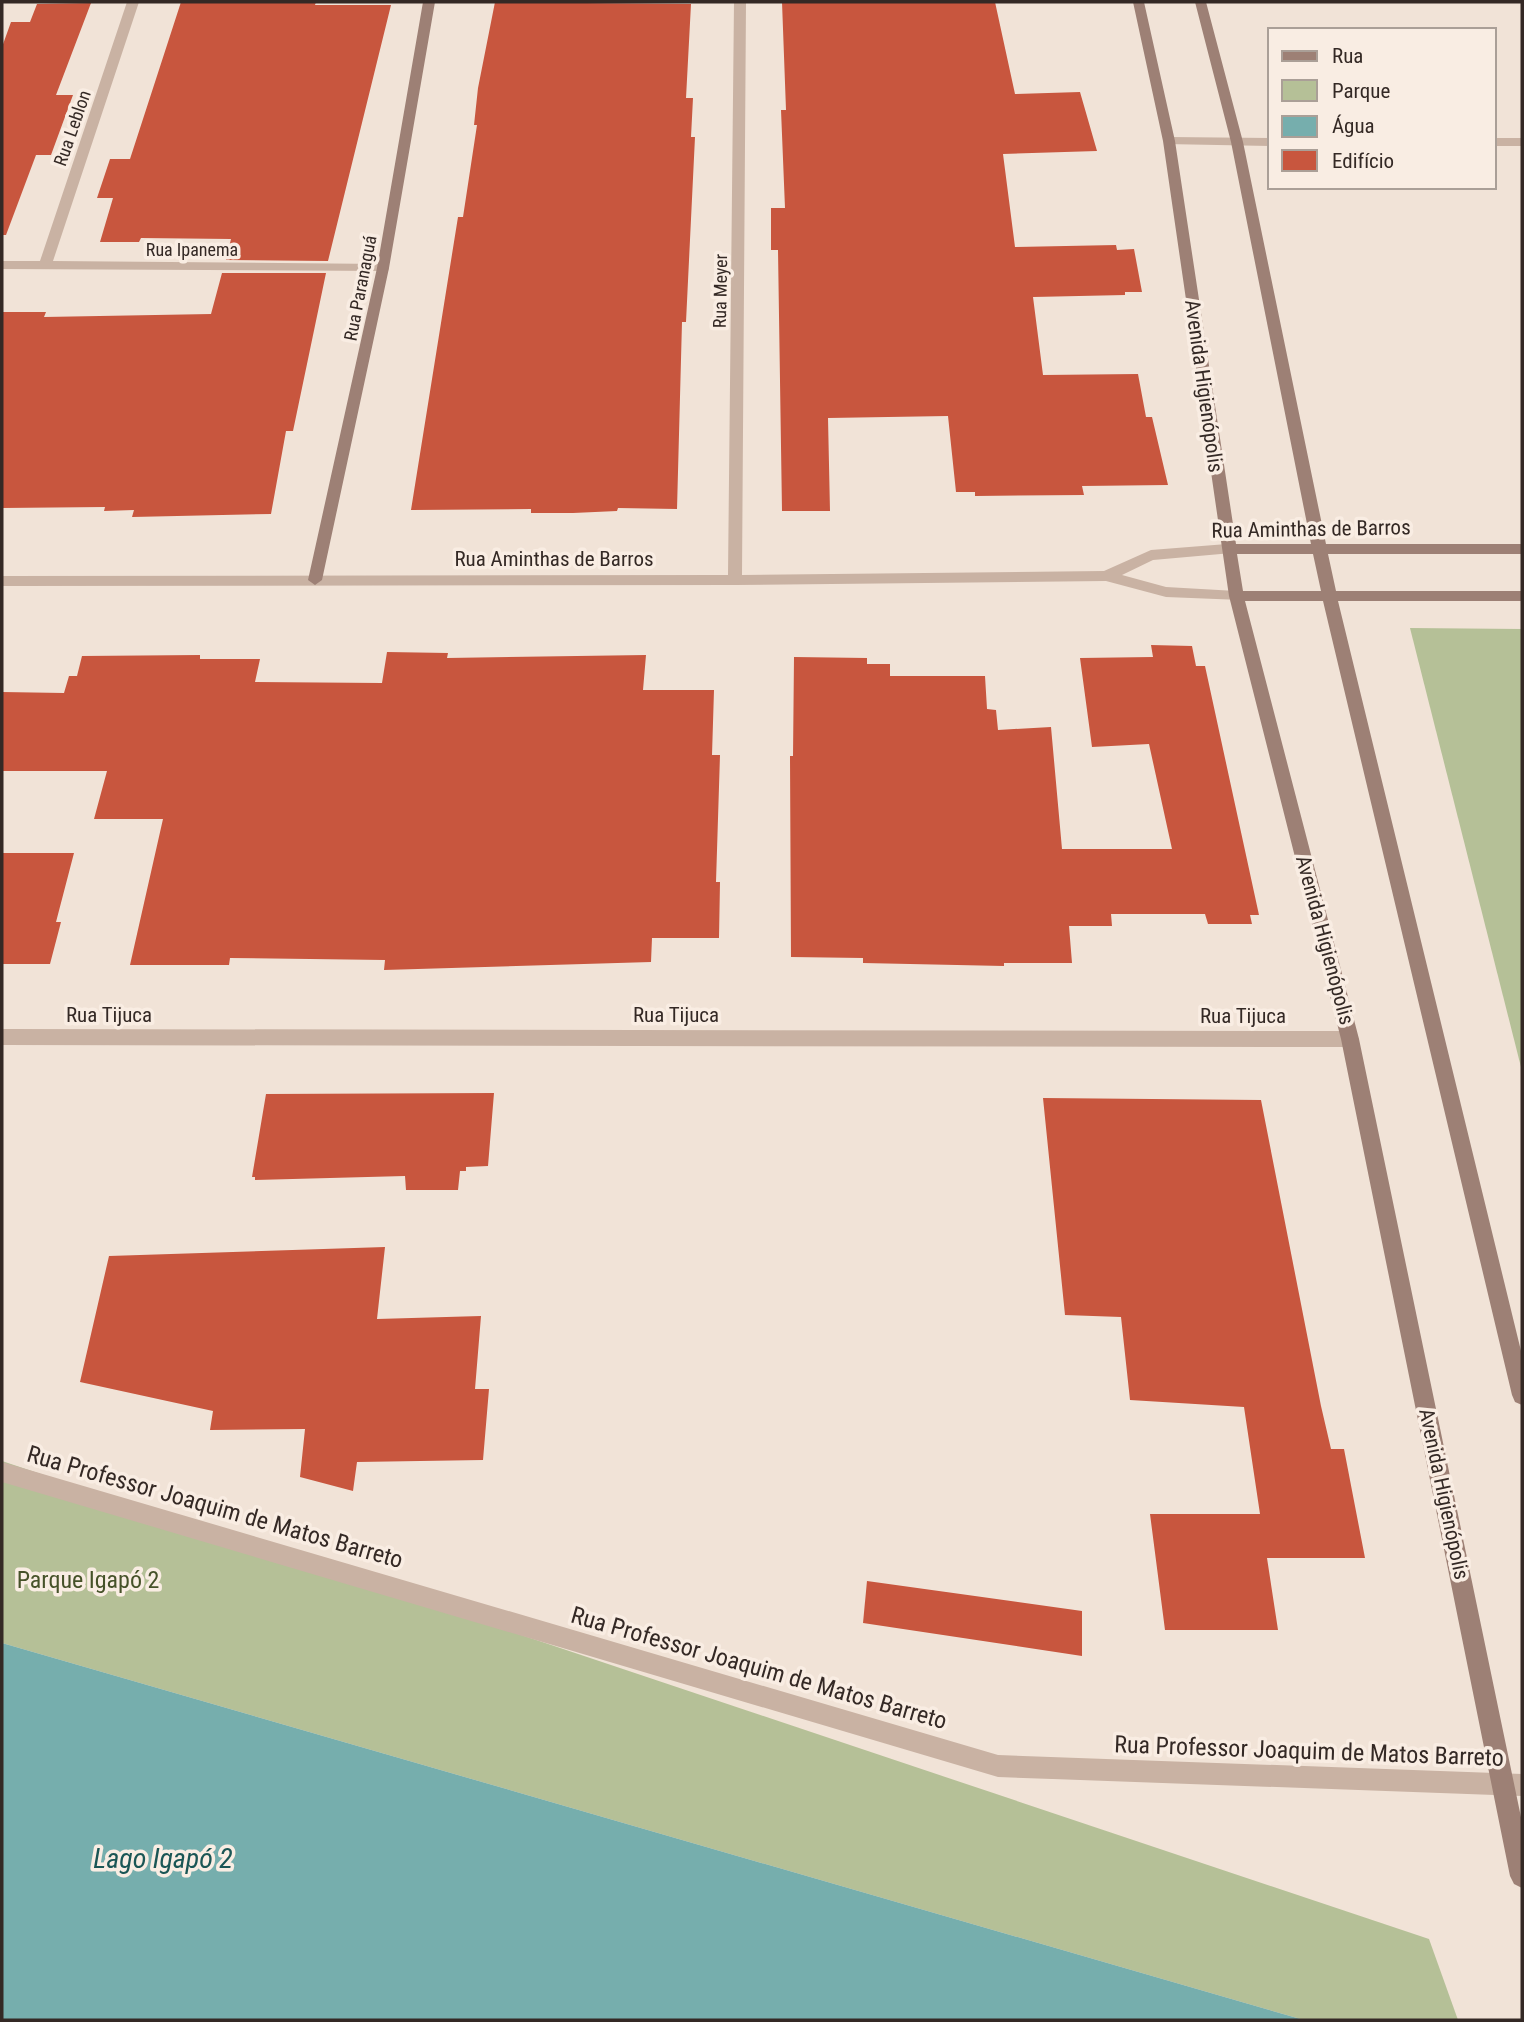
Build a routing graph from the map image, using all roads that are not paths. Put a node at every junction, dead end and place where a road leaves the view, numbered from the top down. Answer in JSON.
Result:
{"nodes":[{"id":1,"x":133,"y":2,"type":"edge"},
{"id":2,"x":429,"y":2,"type":"edge"},
{"id":3,"x":740,"y":2,"type":"edge"},
{"id":4,"x":1138,"y":2,"type":"edge"},
{"id":5,"x":1200,"y":2,"type":"edge"},
{"id":6,"x":1169,"y":141,"type":"junction"},
{"id":7,"x":1237,"y":142,"type":"junction"},
{"id":8,"x":1268,"y":142,"type":"edge"},
{"id":9,"x":1496,"y":142,"type":"edge"},
{"id":10,"x":1522,"y":142,"type":"edge"},
{"id":11,"x":2,"y":265,"type":"edge"},
{"id":12,"x":45,"y":266,"type":"junction"},
{"id":13,"x":383,"y":268,"type":"junction"},
{"id":14,"x":1319,"y":548,"type":"junction"},
{"id":15,"x":1227,"y":549,"type":"junction"},
{"id":16,"x":1522,"y":549,"type":"edge"},
{"id":17,"x":1106,"y":576,"type":"junction"},
{"id":18,"x":315,"y":580,"type":"junction"},
{"id":19,"x":735,"y":580,"type":"junction"},
{"id":20,"x":2,"y":581,"type":"edge"},
{"id":21,"x":1329,"y":595,"type":"junction"},
{"id":22,"x":1236,"y":596,"type":"junction"},
{"id":23,"x":1522,"y":596,"type":"edge"},
{"id":24,"x":2,"y":1037,"type":"edge"},
{"id":25,"x":1350,"y":1039,"type":"junction"},
{"id":26,"x":1522,"y":1395,"type":"edge"},
{"id":27,"x":2,"y":1472,"type":"edge"},
{"id":28,"x":1513,"y":1785,"type":"edge"},
{"id":29,"x":1522,"y":1876,"type":"edge"}],
"edges":[{"from":1,"to":12,"type":"street","name":"Rua Leblon"},
{"from":2,"to":13,"type":"main road","name":"Rua Paranaguá"},
{"from":3,"to":19,"type":"street","name":"Rua Meyer"},
{"from":4,"to":6,"type":"main road","name":"Avenida Higienópolis"},
{"from":5,"to":7,"type":"main road"},
{"from":6,"to":7,"type":"street"},
{"from":6,"to":15,"type":"main road","name":"Avenida Higienópolis"},
{"from":7,"to":8,"type":"street"},
{"from":7,"to":14,"type":"main road"},
{"from":9,"to":10,"type":"street"},
{"from":11,"to":12,"type":"street","name":"Rua Ipanema"},
{"from":12,"to":13,"type":"street","name":"Rua Ipanema"},
{"from":13,"to":18,"type":"main road","name":"Rua Paranaguá"},
{"from":14,"to":15,"type":"main road","name":"Rua Aminthas de Barros"},
{"from":14,"to":16,"type":"main road","name":"Rua Aminthas de Barros"},
{"from":14,"to":21,"type":"main road"},
{"from":15,"to":17,"type":"street","name":"Rua Aminthas de Barros"},
{"from":15,"to":22,"type":"main road","name":"Avenida Higienópolis"},
{"from":17,"to":19,"type":"street","name":"Rua Aminthas de Barros"},
{"from":17,"to":22,"type":"street","name":"Rua Aminthas de Barros"},
{"from":18,"to":19,"type":"street","name":"Rua Aminthas de Barros"},
{"from":18,"to":20,"type":"street","name":"Rua Aminthas de Barros"},
{"from":21,"to":22,"type":"main road","name":"Rua Aminthas de Barros"},
{"from":21,"to":23,"type":"main road","name":"Rua Aminthas de Barros"},
{"from":21,"to":26,"type":"main road"},
{"from":22,"to":25,"type":"main road","name":"Avenida Higienópolis"},
{"from":24,"to":25,"type":"street","name":"Rua Tijuca"},
{"from":25,"to":28,"type":"main road","name":"Avenida Higienópolis"},
{"from":27,"to":28,"type":"street","name":"Rua Professor Joaquim de Matos Barreto"},
{"from":28,"to":29,"type":"main road","name":"Avenida Higienópolis"}]}
